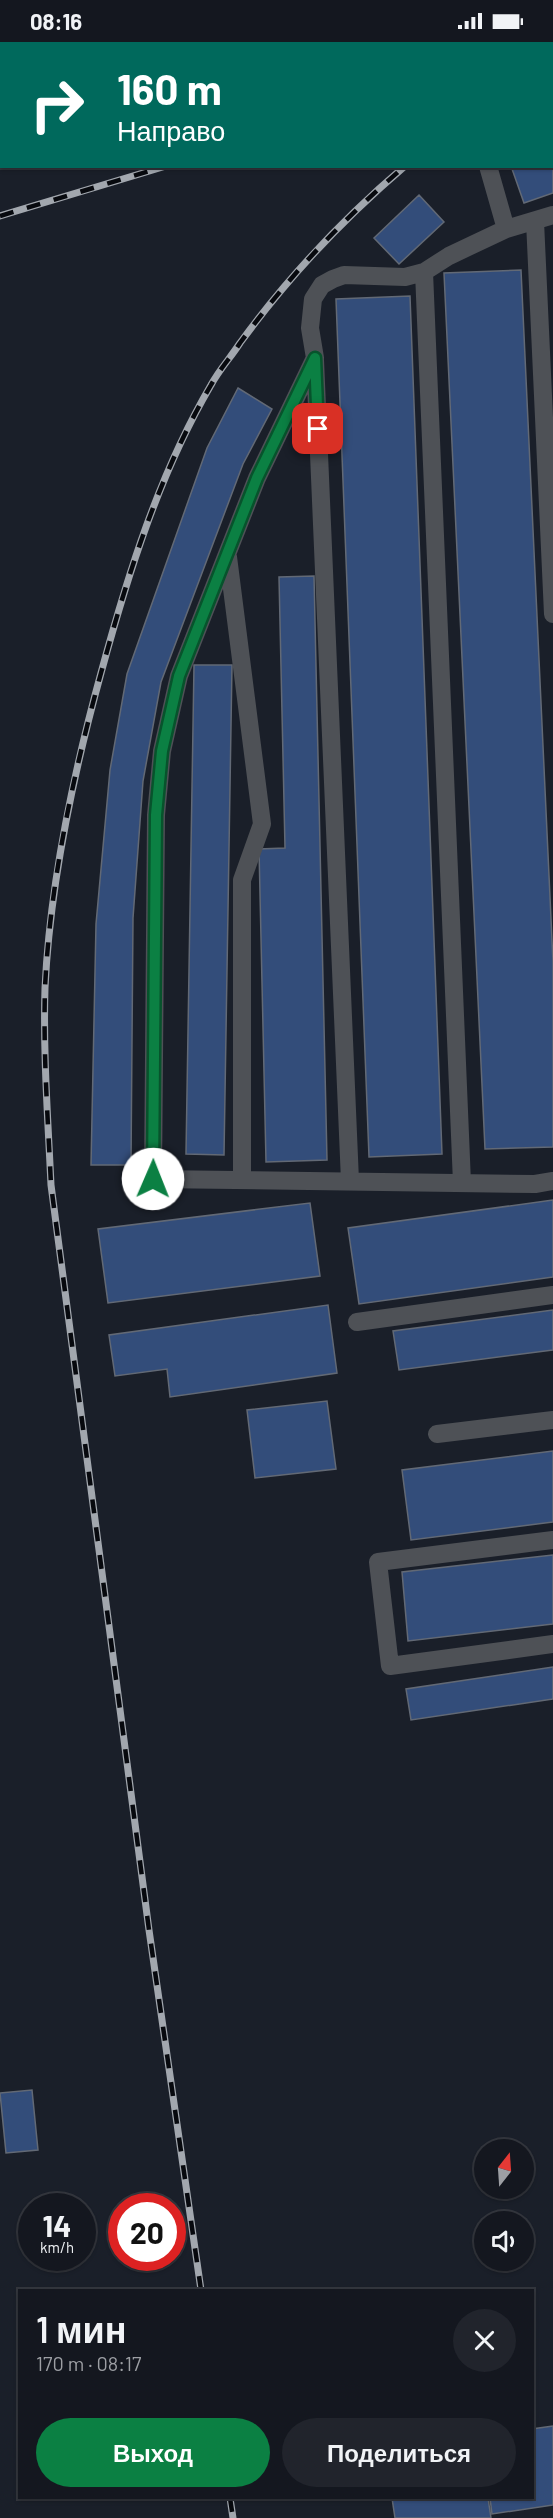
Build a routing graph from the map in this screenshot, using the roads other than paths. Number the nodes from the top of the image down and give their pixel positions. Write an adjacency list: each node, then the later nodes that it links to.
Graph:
1 (489, 168): 4 (lane)
2 (553, 215): 3 (lane)
3 (535, 221): 4 (lane); 8 (lane)
4 (506, 229): 5 (lane)
5 (424, 272): 6 (lane); 12 (lane)
6 (315, 358): 7 (lane); 10 (lane)
7 (227, 556): 9 (lane); 9 (lane)
8 (553, 614)
9 (242, 1180): 10 (lane)
10 (350, 1181): 12 (lane)
11 (553, 1181): 12 (lane)
12 (462, 1183)
13 (553, 1295): 14 (lane)
14 (357, 1322)
15 (553, 1420): 16 (lane)
16 (437, 1434)
17 (553, 1540): 18 (lane)
18 (553, 1644)

